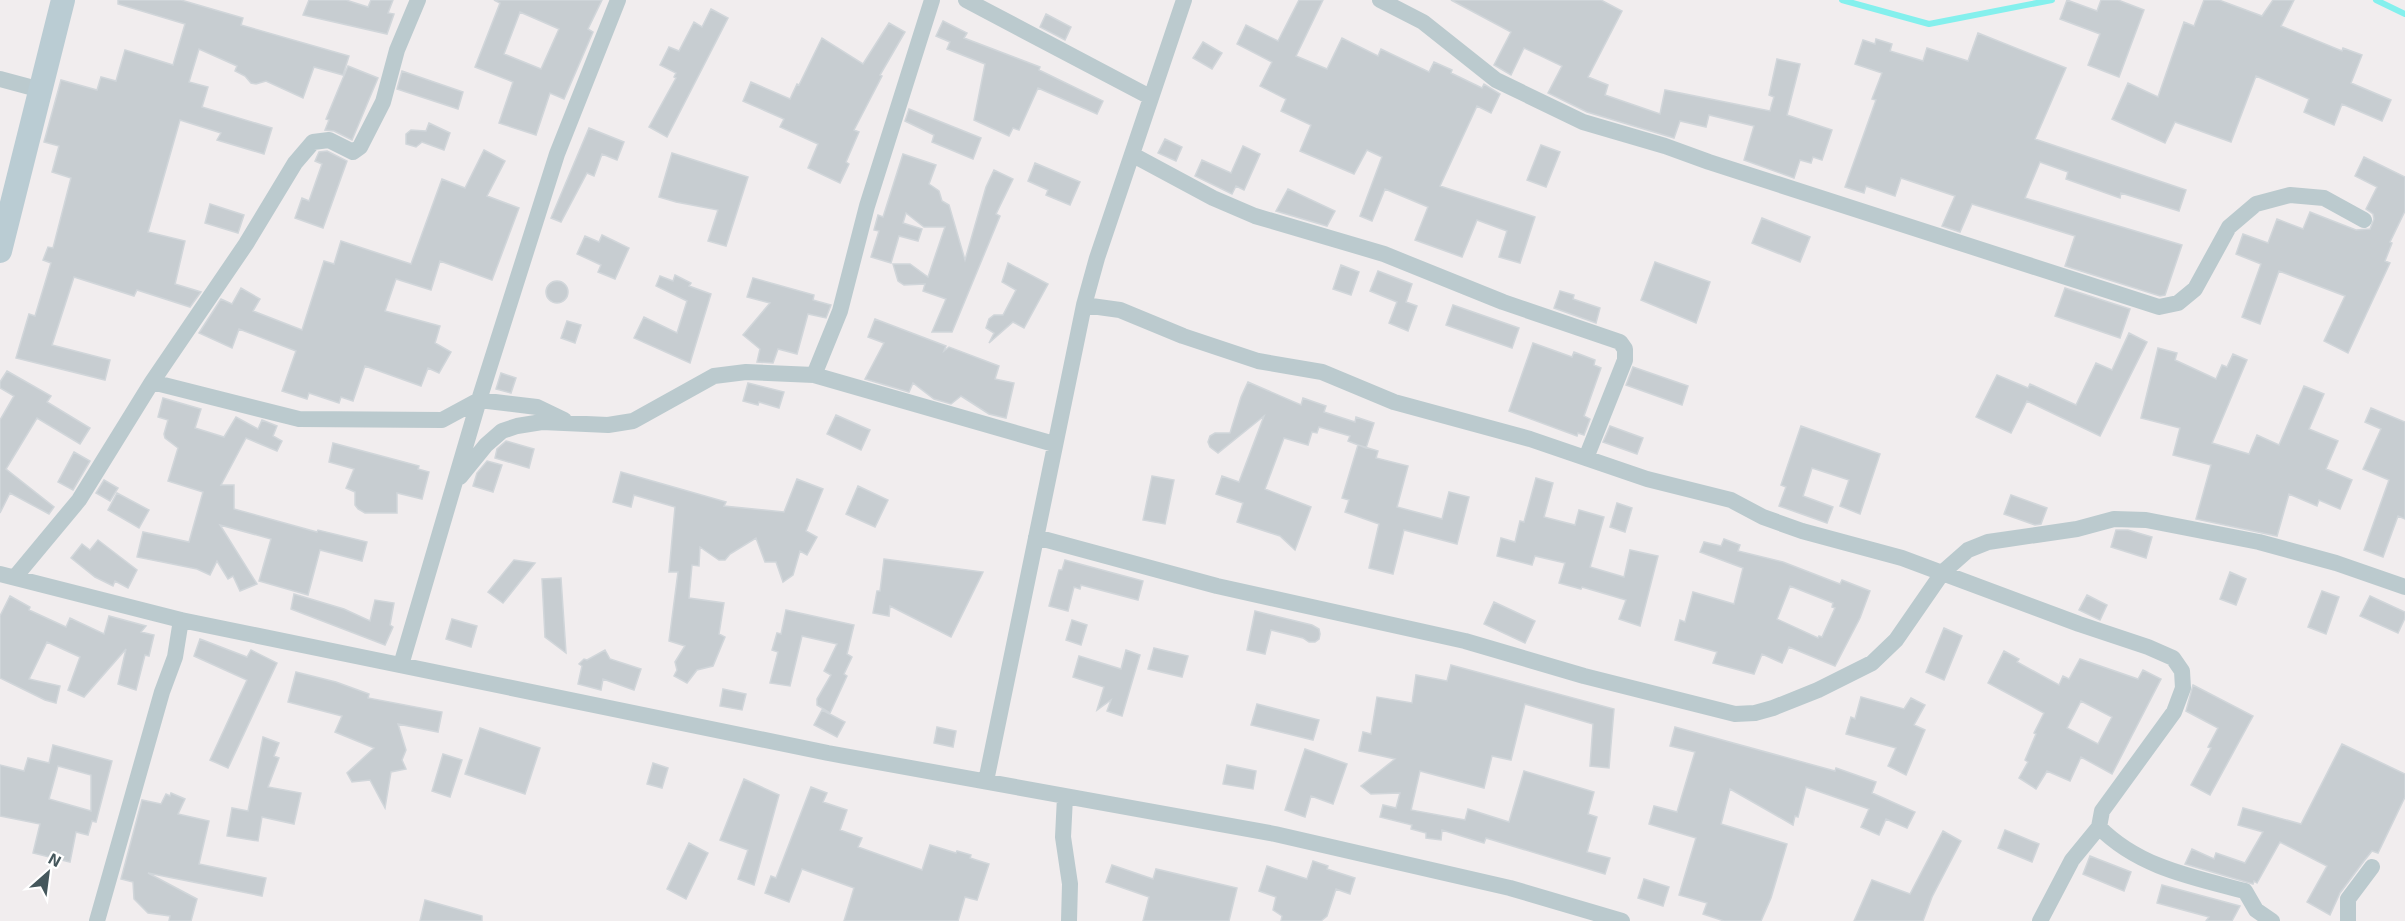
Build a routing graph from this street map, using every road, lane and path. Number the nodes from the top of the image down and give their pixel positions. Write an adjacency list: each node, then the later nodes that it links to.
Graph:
1 (63, 0): 9 (main road)
2 (418, 0): 16 (street)
3 (618, 0): 17 (street)
4 (933, 0): 15 (street)
5 (966, 0): 10 (street)
6 (1184, 0): 10 (street)
7 (1380, 0): 12 (street)
8 (0, 79): 9 (street)
9 (41, 90): 13 (main road)
10 (1150, 97): 11 (street)
11 (1133, 155): 14 (street); 20 (street)
12 (2364, 220)
13 (0, 251)
14 (1084, 305): 19 (street); 20 (street)
15 (814, 375): 18 (street); 19 (street)
16 (152, 382): 17 (street); 24 (street)
17 (479, 400): 18 (street); 21 (street)
18 (568, 422): 21 (street)
19 (1054, 444): 22 (street)
20 (1586, 458): 23 (street)
21 (456, 482): 27 (street)
22 (1036, 537): 23 (street); 28 (street)
23 (1943, 572): 25 (street); 30 (street)
24 (7, 576): 26 (street)
25 (2405, 587)
26 (181, 620): 27 (street); 32 (street)
27 (401, 665): 28 (street)
28 (986, 782): 29 (street)
29 (1065, 797): 33 (street); 34 (street)
30 (2099, 827): 35 (street); 36 (street)
31 (2372, 867): 37 (street)
32 (97, 921)
33 (1069, 921)
34 (1622, 921)
35 (2040, 921)
36 (2272, 921)
37 (2348, 921)

